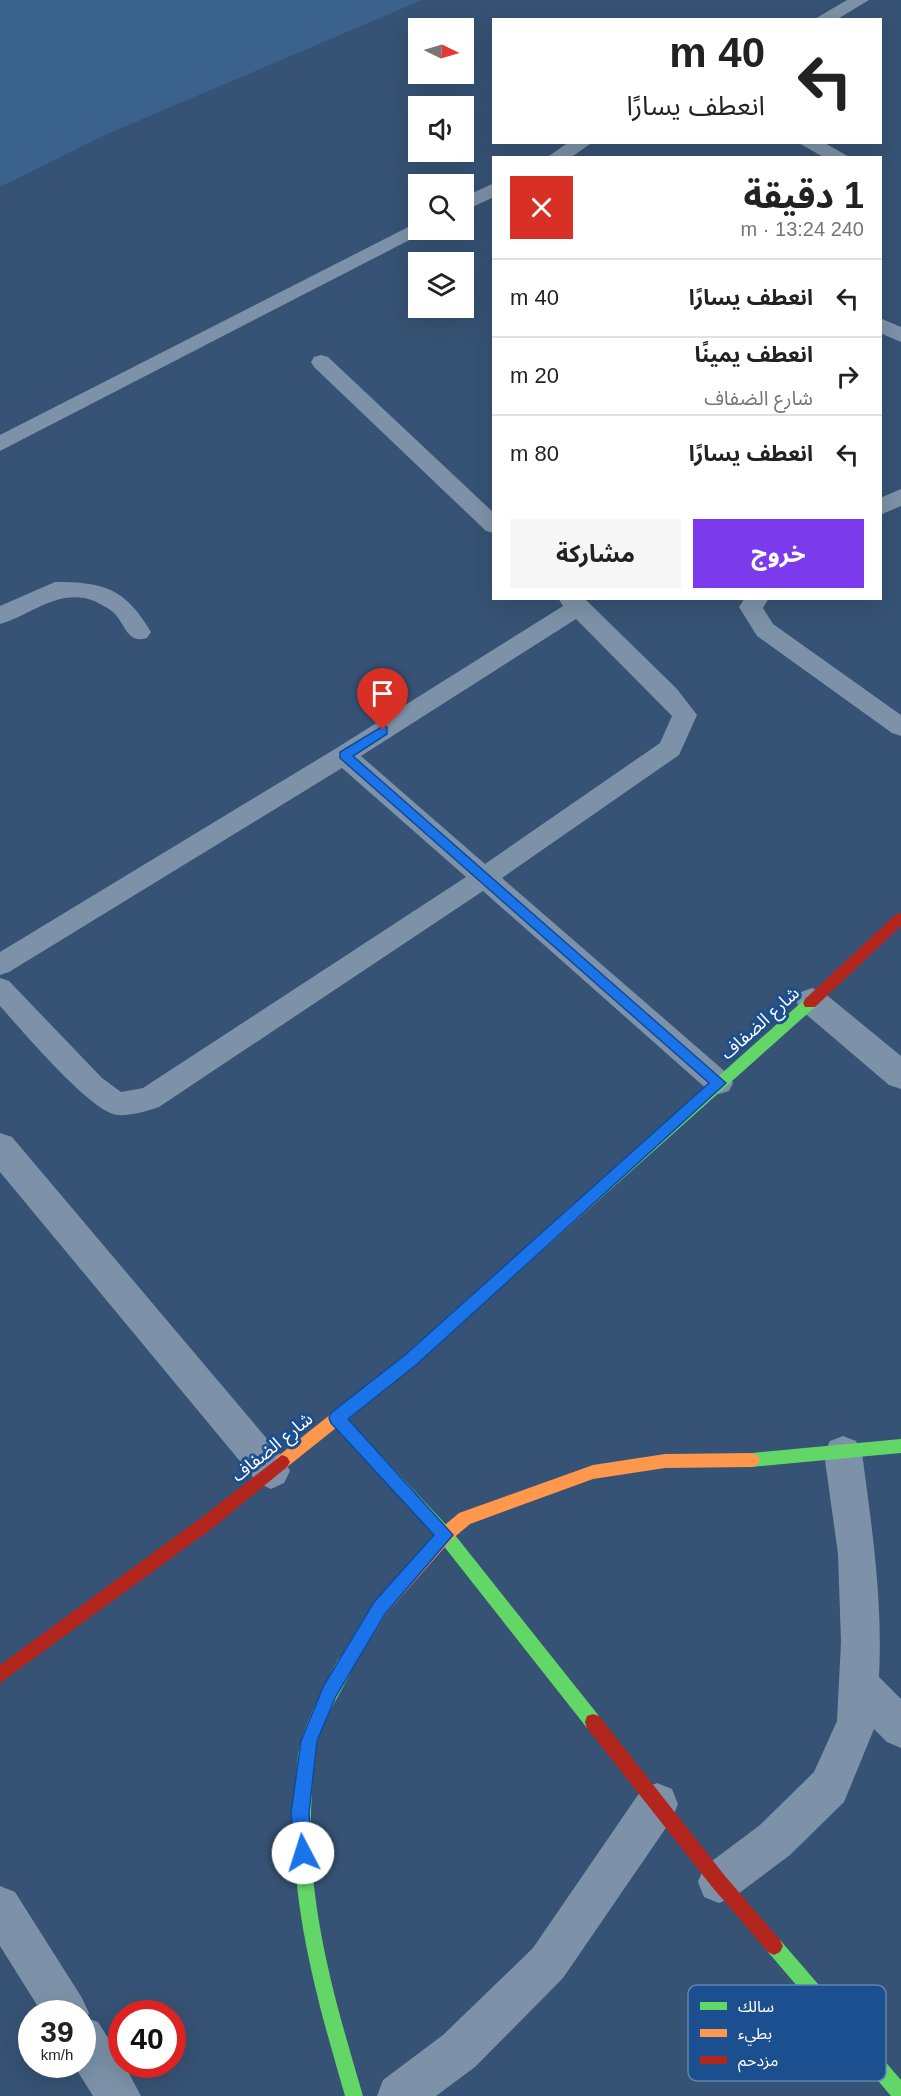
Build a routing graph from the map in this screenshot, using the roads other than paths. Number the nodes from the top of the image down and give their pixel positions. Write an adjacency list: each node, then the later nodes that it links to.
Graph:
1 (860, 0): 2 (lane)
2 (826, 18)
3 (580, 144): 5 (lane)
4 (810, 144): 6 (lane)
5 (559, 156)
6 (838, 156)
7 (492, 190): 8 (lane)
8 (474, 200)
9 (408, 233): 13 (lane)
10 (882, 325): 11 (lane)
11 (901, 336)
12 (321, 362): 16 (lane)
13 (0, 444)
14 (901, 496): 15 (lane)
15 (882, 507)
16 (492, 524)
17 (756, 600): 21 (lane)
18 (573, 603): 22 (lane); 23 (lane)
19 (0, 616): 20 (lane)
20 (139, 632)
21 (901, 727)
22 (344, 755): 23 (lane); 25 (lane)
23 (485, 877): 26 (lane); 29 (lane)
24 (901, 918): 27 (street, شارع الضفاف)
25 (0, 965)
26 (0, 989)
27 (812, 1001): 28 (street); 29 (street, شارع الضفاف)
28 (901, 1076)
29 (719, 1083): 31 (street, شارع الضفاف)
30 (0, 1147): 34 (street)
31 (337, 1418): 34 (street, شارع الضفاف); 35 (street)
32 (901, 1446): 33 (street)
33 (843, 1453): 35 (street); 37 (street)
34 (271, 1471): 36 (street, شارع الضفاف)
35 (445, 1535): 39 (street); 46 (street)
36 (0, 1675)
37 (859, 1685): 38 (street); 40 (street)
38 (901, 1728)
39 (657, 1803): 40 (street); 47 (street)
40 (719, 1882): 42 (street)
41 (0, 1907): 43 (street)
42 (812, 1985)
43 (59, 2000)
44 (96, 2060): 45 (street)
45 (119, 2096)
46 (354, 2096)
47 (399, 2096)

